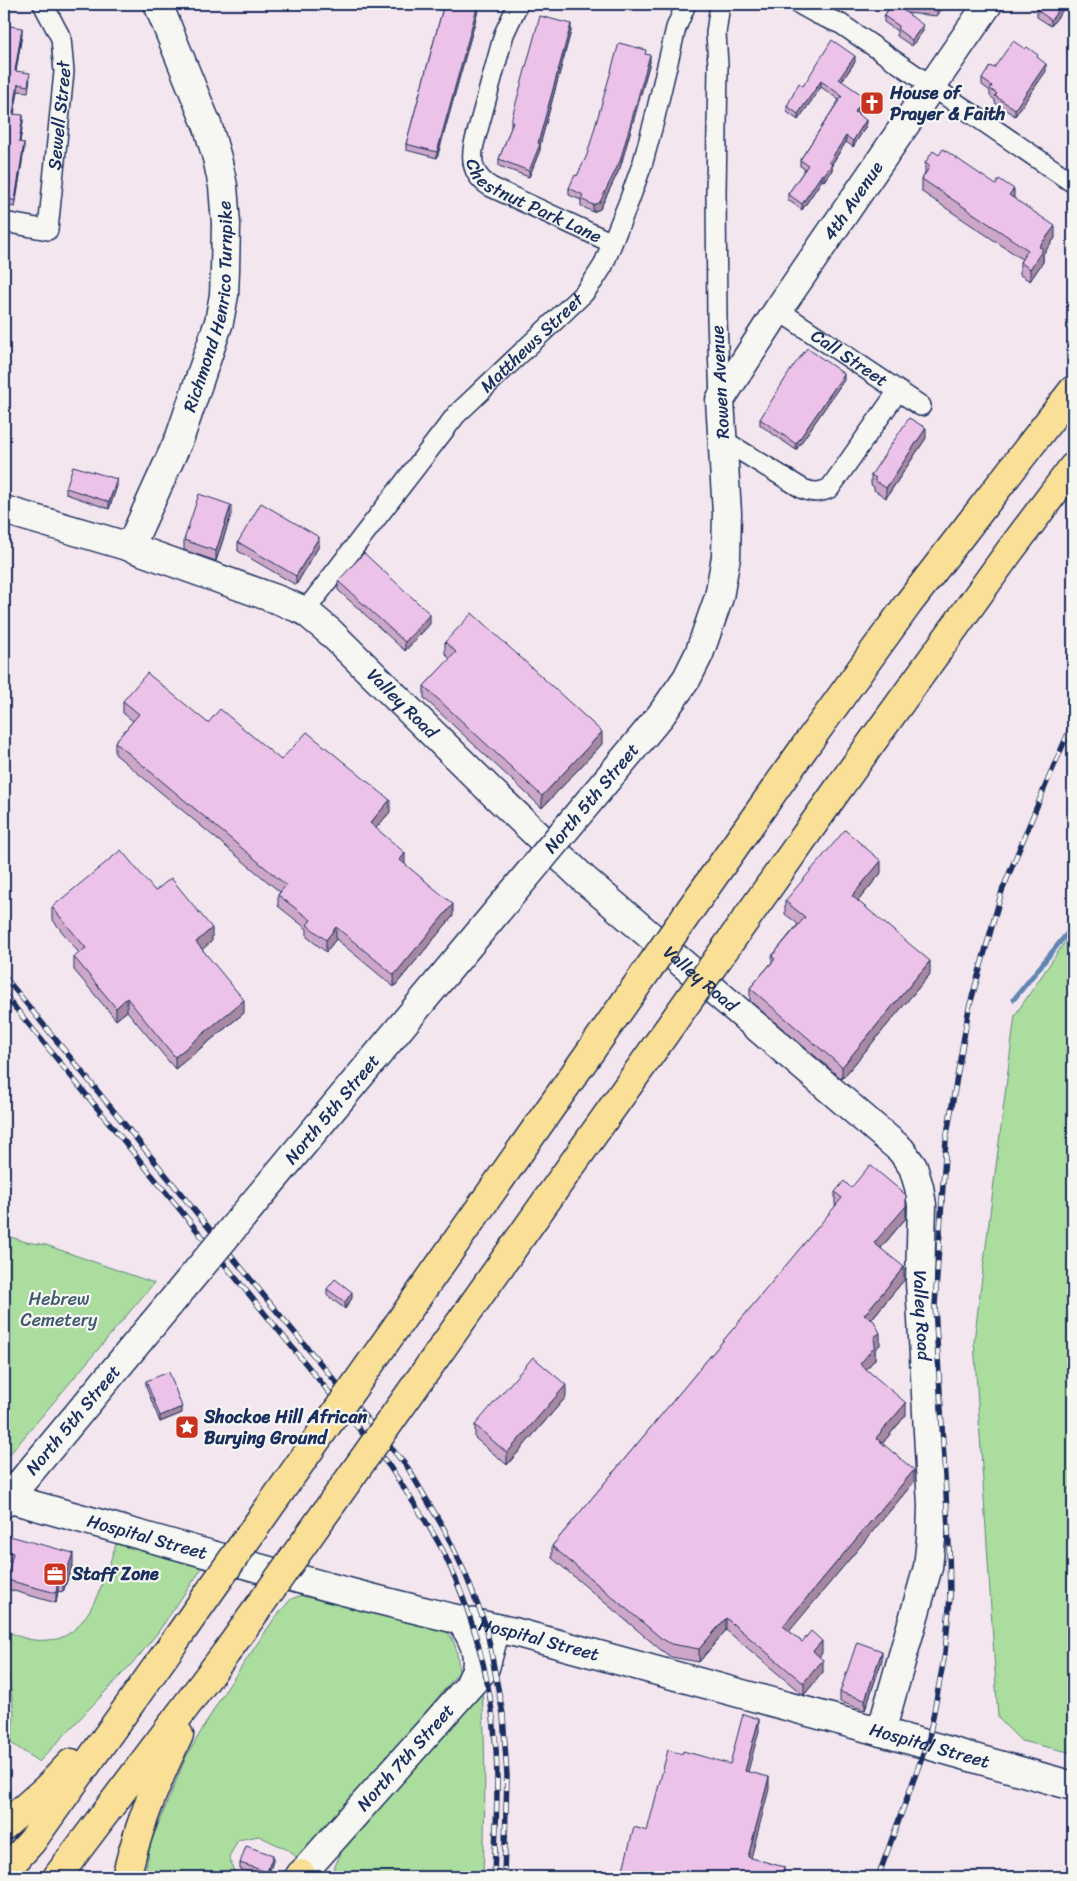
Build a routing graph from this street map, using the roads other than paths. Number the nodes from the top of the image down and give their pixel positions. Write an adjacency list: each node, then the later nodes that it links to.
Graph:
1 (44, 4): 16 (street, Sewell Street)
2 (158, 4): 26 (main road, Richmond Henrico Turnpike)
3 (518, 4): 17 (street, Chestnut Park Lane)
4 (675, 4): 12 (street, Matthews Street)
5 (686, 4): 12 (street, Matthews Street)
6 (708, 4): 13 (street, Rowen Avenue)
7 (720, 4): 13 (street, Rowen Avenue)
8 (799, 4): 11 (street)
9 (820, 4): 11 (street)
10 (988, 4): 14 (main road, 4th Avenue)
11 (838, 23): 14 (street)
12 (676, 28): 17 (street, Matthews Street)
13 (716, 33): 21 (street, Rowen Avenue)
14 (932, 86): 15 (street); 18 (main road, 4th Avenue)
15 (1073, 183)
16 (4, 222)
17 (612, 243): 27 (street, Matthews Street)
18 (778, 310): 20 (street, Call Street); 21 (main road, 4th Avenue)
19 (1073, 390): 33 (highway, bridge)
20 (898, 391): 22 (street, Call Street); 23 (street)
21 (720, 400): 23 (main road, Rowen Avenue)
22 (921, 406)
23 (723, 440): 28 (main road, Rowen Avenue)
24 (1073, 467): 32 (highway, bridge)
25 (4, 510): 26 (main road, Valley Road)
26 (130, 547): 27 (main road, Valley Road)
27 (305, 611): 35 (main road, Valley Road)
28 (661, 715): 29 (main road, North 5th Street, bridge)
29 (5, 1499): 30 (main road, Hospital Street)
30 (452, 1618): 31 (main road, Hospital Street); 34 (street)
31 (496, 1628): 34 (main road, North 7th Street); 35 (main road, Hospital Street)
32 (226, 1654): 40 (highway); 41 (highway)
33 (137, 1693): 37 (highway); 38 (highway)
34 (463, 1693): 39 (main road, North 7th Street)
35 (881, 1732): 36 (main road, Hospital Street)
36 (1073, 1786)
37 (4, 1826)
38 (4, 1872)
39 (300, 1876)
40 (57, 1877)
41 (126, 1877)

